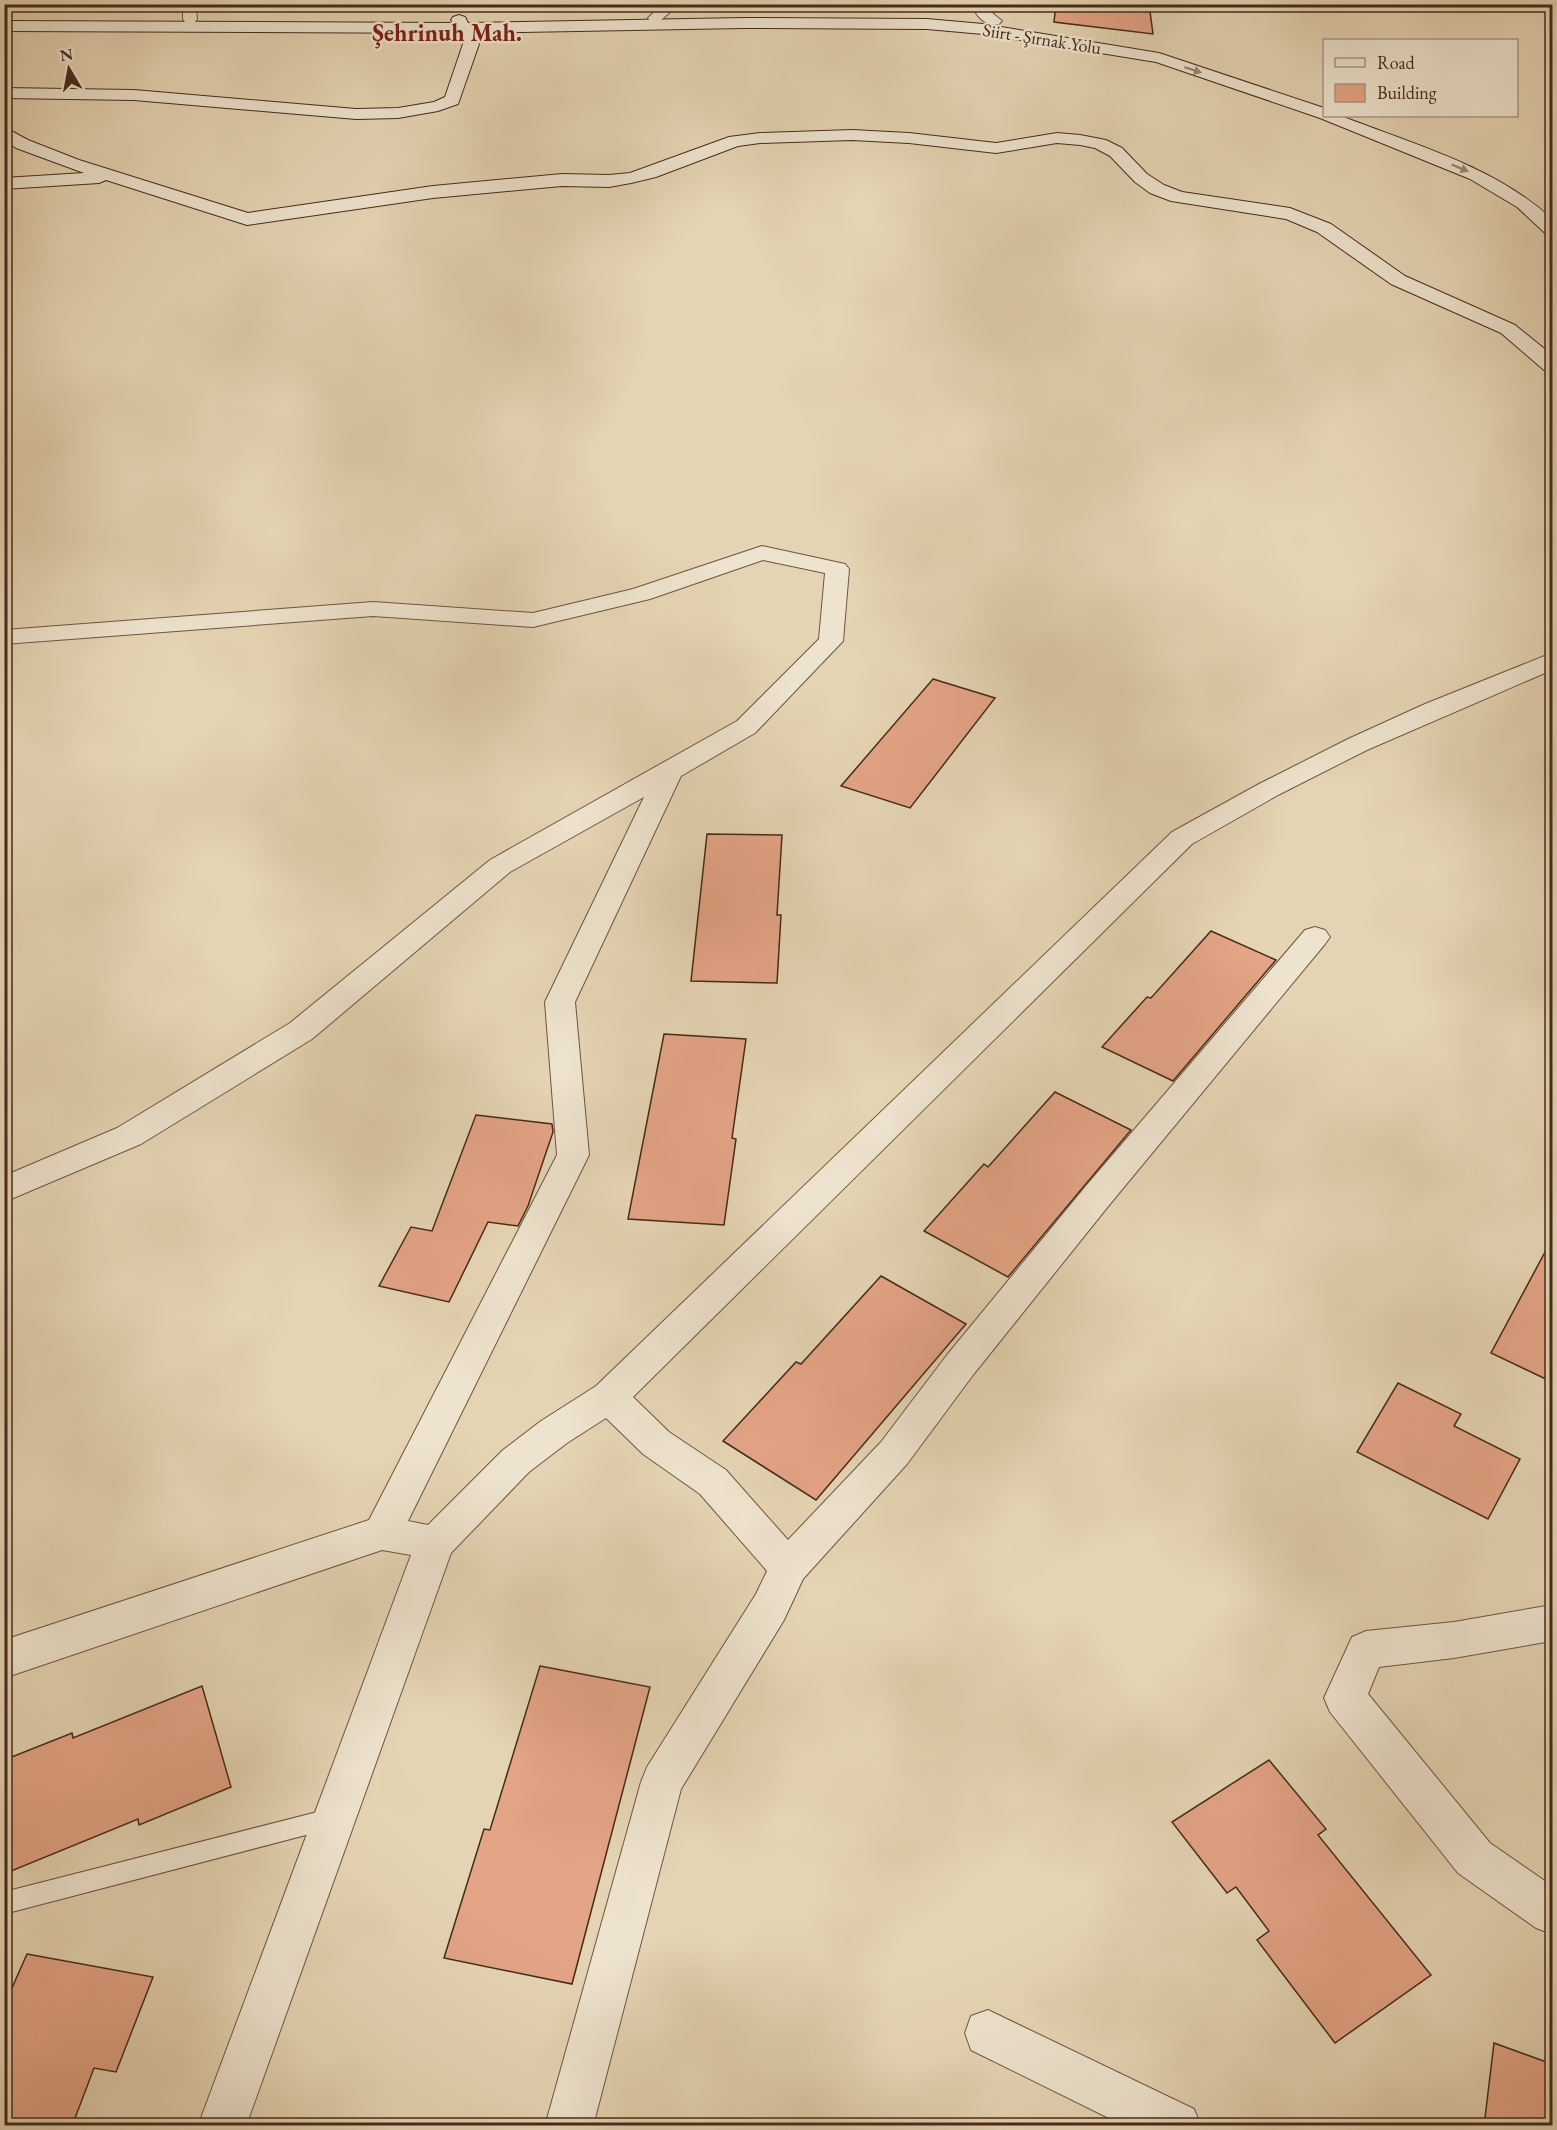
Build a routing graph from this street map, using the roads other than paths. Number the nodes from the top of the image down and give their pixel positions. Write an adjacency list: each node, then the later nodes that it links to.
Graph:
1 (672, 4): 4 (street)
2 (990, 4): 5 (street)
3 (191, 12): 6 (street, Siirt - Şırnak Yolu); 8 (street, Siirt - Şırnak Yolu)
4 (655, 18): 5 (street, Siirt - Şırnak Yolu); 6 (street, Siirt - Şırnak Yolu)
5 (994, 21): 10 (street, Siirt - Şırnak Yolu)
6 (462, 24): 8 (street, Siirt - Şırnak Yolu); 9 (street); 11 (street, Siirt - Şırnak Yolu, one-way to 11)
7 (4, 26): 8 (street)
8 (89, 26)
9 (4, 93)
10 (1323, 99)
11 (1323, 114)
12 (1331, 117): 18 (street, Siirt - Şırnak Yolu, one-way to 18)
13 (1368, 117): 15 (street)
14 (4, 132): 16 (street)
15 (1508, 172)
16 (114, 177): 17 (street); 19 (street)
17 (4, 184)
18 (1552, 229)
19 (1552, 365)
20 (4, 637): 22 (street)
21 (1552, 661): 25 (street)
22 (670, 771): 24 (street); 26 (street)
23 (1315, 937): 28 (street)
24 (4, 1190)
25 (609, 1397): 27 (street); 28 (street)
26 (382, 1533): 27 (street); 30 (street)
27 (435, 1543): 31 (street)
28 (788, 1567): 36 (street)
29 (1552, 1623): 33 (street)
30 (4, 1659)
31 (334, 1818): 32 (lane); 35 (street)
32 (4, 1903)
33 (1552, 1912)
34 (988, 2033): 37 (street)
35 (222, 2126)
36 (569, 2126)
37 (1177, 2126)

